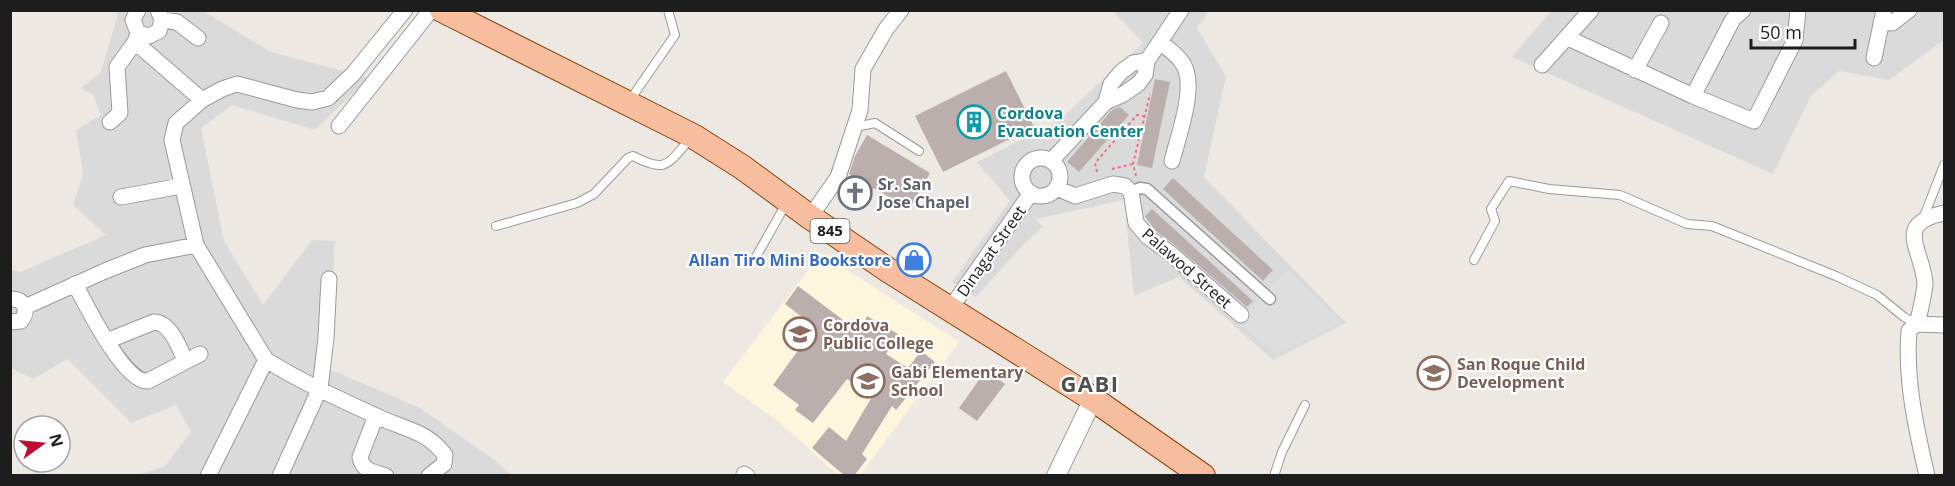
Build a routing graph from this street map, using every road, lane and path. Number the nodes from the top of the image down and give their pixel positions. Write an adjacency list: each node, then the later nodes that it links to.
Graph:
1 (138, 10): 14 (street)
2 (405, 10): 23 (street)
3 (668, 10): 24 (lane)
4 (901, 10): 28 (street)
5 (1591, 10): 16 (street)
6 (1743, 10): 22 (street)
7 (1798, 10): 22 (street)
8 (1909, 10): 12 (street)
9 (441, 11): 24 (main road, 845); 27 (street)
10 (1178, 12): 17 (street)
11 (160, 15): 14 (street); 15 (street)
12 (1882, 16): 18 (street)
13 (1661, 23): 20 (street)
14 (137, 38): 23 (street); 26 (street)
15 (198, 38)
16 (1568, 38): 19 (street); 20 (street)
17 (1160, 42): 31 (street); 32 (street)
18 (1874, 58)
19 (1542, 65)
20 (1635, 70): 22 (street)
21 (1151, 88): 25 (path)
22 (1693, 96)
23 (202, 100): 35 (street)
24 (627, 103): 29 (main road, 845)
25 (1144, 116): 34 (path); 37 (path)
26 (110, 122)
27 (339, 126)
28 (853, 128): 30 (lane); 42 (street)
29 (693, 136): 40 (main road, 845); 44 (lane)
30 (920, 151)
31 (1052, 160): 36 (street); 38 (street)
32 (1172, 161)
33 (1944, 165): 43 (lane)
34 (1097, 172)
35 (181, 186): 39 (street); 45 (street)
36 (1057, 188): 37 (street); 38 (street)
37 (1135, 190): 51 (street); 54 (street, Palawod Street)
38 (1031, 193): 53 (street, Dinagat Street)
39 (121, 197)
40 (787, 201): 42 (main road, 845); 46 (lane)
41 (1944, 213): 43 (street)
42 (810, 217): 53 (main road, 845)
43 (1922, 221): 56 (street)
44 (496, 226)
45 (196, 245): 49 (street); 60 (street)
46 (756, 257)
47 (1474, 260): 56 (lane)
48 (328, 279): 62 (street)
49 (75, 284): 52 (street); 58 (street)
50 (10, 299): 52 (street)
51 (1270, 299)
52 (26, 307): 55 (street)
53 (950, 309): 63 (main road, 845)
54 (1241, 315)
55 (10, 322)
56 (1916, 324): 57 (street); 73 (street)
57 (1944, 325)
58 (107, 341): 61 (street); 61 (street)
59 (200, 354): 61 (street)
60 (266, 360): 62 (street); 66 (street)
61 (185, 361)
62 (320, 388): 65 (street); 67 (street)
63 (1093, 399): 70 (street); 71 (main road, 845)
64 (1305, 405): 72 (lane)
65 (376, 416): 68 (street); 69 (street)
66 (208, 476)
67 (280, 476)
68 (386, 476)
69 (429, 476)
70 (1056, 476)
71 (1203, 476)
72 (1274, 476)
73 (1927, 476)

